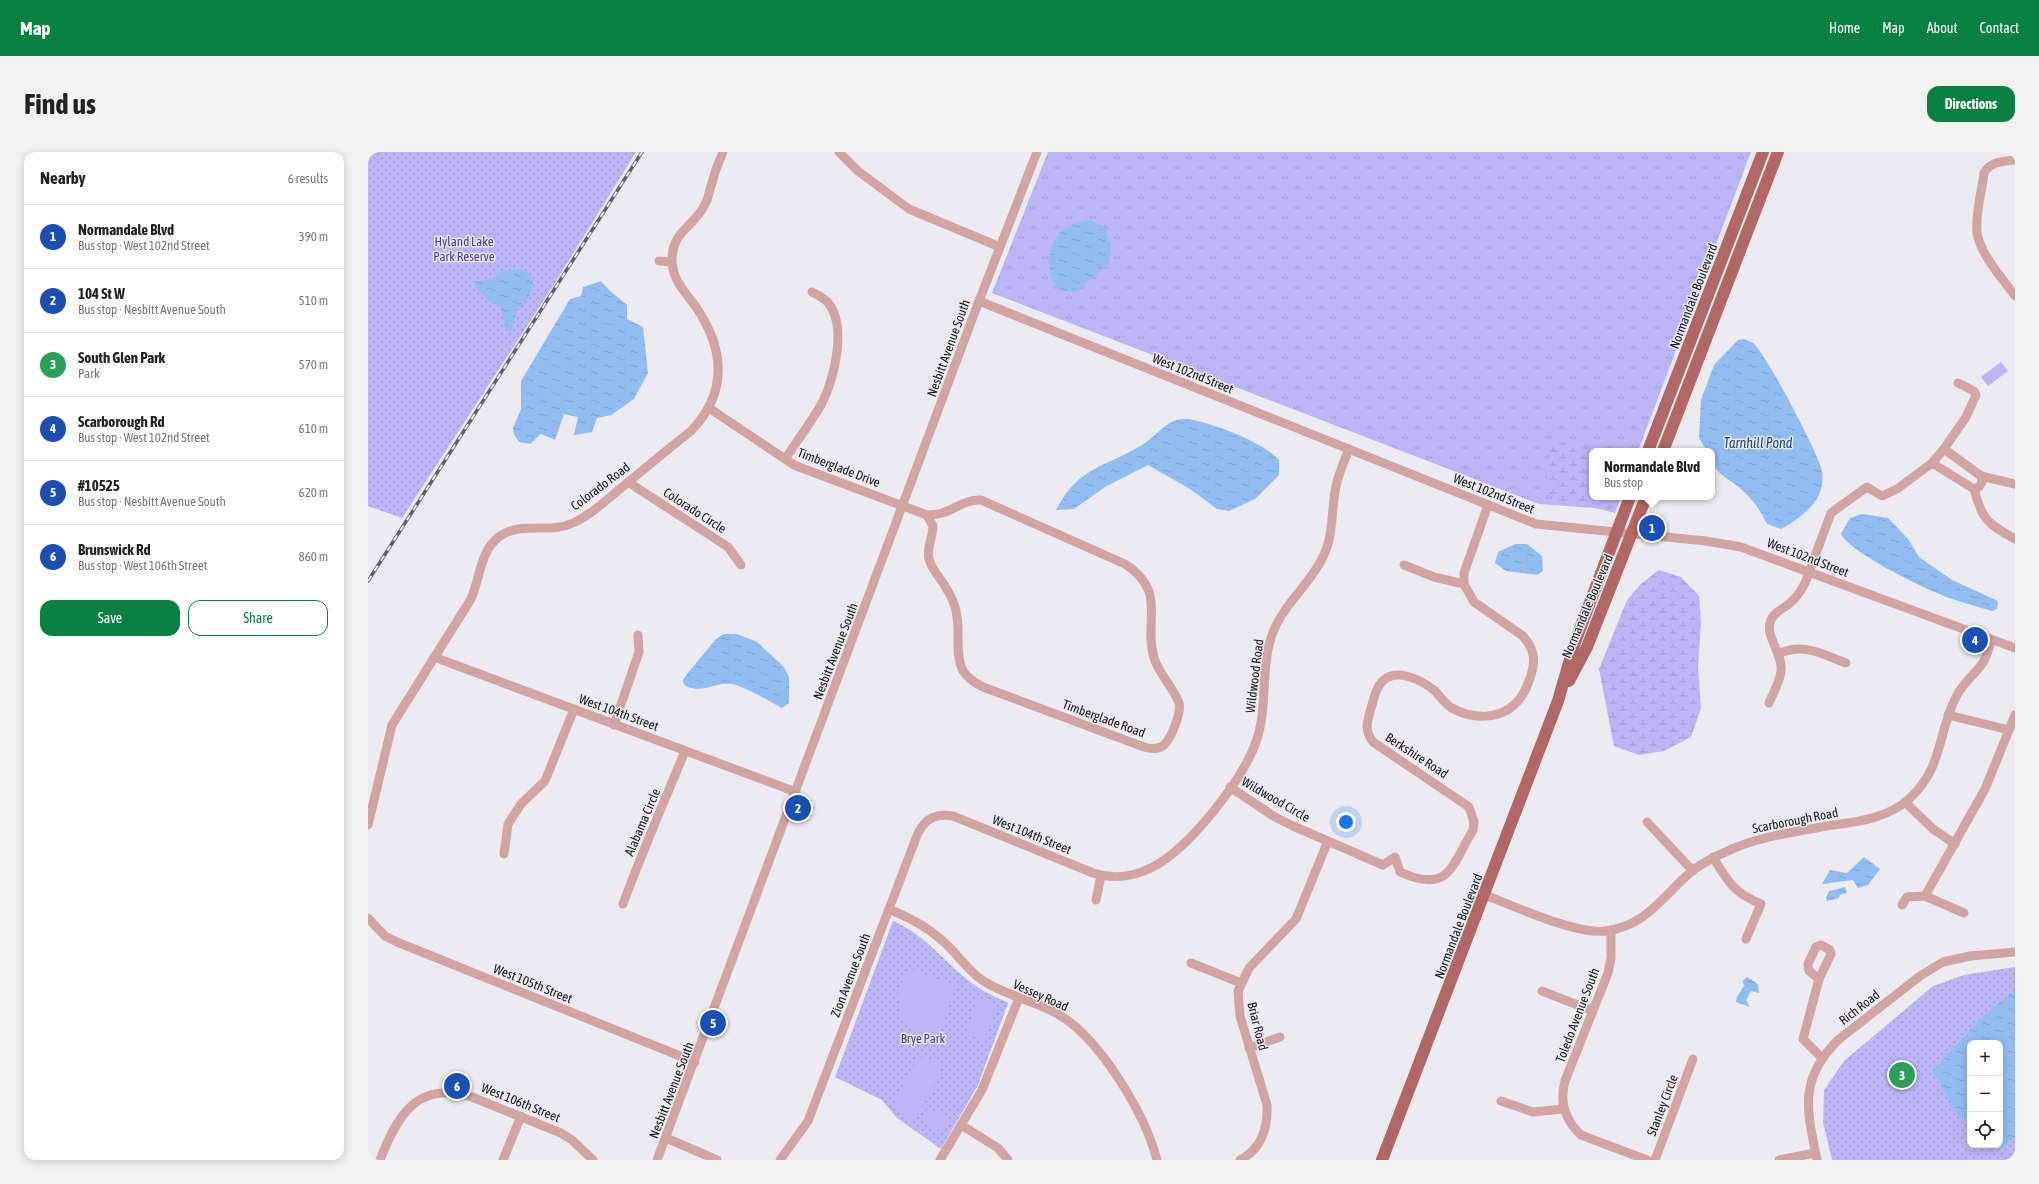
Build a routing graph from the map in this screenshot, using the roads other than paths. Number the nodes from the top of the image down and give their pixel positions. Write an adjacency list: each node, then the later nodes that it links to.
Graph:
1 (723, 152): 9 (street)
2 (838, 152): 7 (street)
3 (1037, 152): 7 (street, Nesbitt Avenue South)
4 (1764, 152): 16 (main road, Normandale Boulevard)
5 (1778, 152): 17 (main road)
6 (2015, 160): 10 (street)
7 (1000, 248): 13 (street, Nesbitt Avenue South)
8 (659, 261): 9 (street)
9 (672, 262): 15 (street, Colorado Road)
10 (2011, 285): 12 (street)
11 (812, 292): 20 (street)
12 (2015, 296)
13 (979, 301): 18 (street, West 102nd Street); 29 (street, Nesbitt Avenue South)
14 (1958, 383): 19 (street)
15 (709, 408): 20 (street, Timberglade Drive); 23 (street, Colorado Road)
16 (1649, 448)
17 (1664, 448)
18 (1349, 449): 28 (street, West 102nd Street); 54 (street, Wildwood Road)
19 (1944, 449): 21 (street); 22 (street)
20 (785, 459): 29 (street, Timberglade Drive)
21 (1932, 463): 25 (street); 38 (street)
22 (1981, 476): 24 (street); 25 (street)
23 (628, 482): 34 (street, Colorado Road); 37 (street, Colorado Circle)
24 (2015, 484)
25 (1974, 489): 35 (street)
26 (1629, 500): 32 (main road, Normandale Boulevard)
27 (1645, 500): 33 (main road, Normandale Boulevard)
28 (1488, 504): 32 (street, West 102nd Street); 39 (street)
29 (907, 506): 30 (street, Timberglade Road); 55 (street, Nesbitt Avenue South)
30 (927, 515): 30 (street, Timberglade Road)
31 (497, 526): 34 (street)
32 (1617, 531): 33 (street, West 102nd Street); 46 (main road, Normandale Boulevard)
33 (1632, 533): 38 (street, West 102nd Street); 46 (main road, Normandale Boulevard)
34 (503, 535): 44 (street, Colorado Road)
35 (2015, 539)
36 (1404, 564): 39 (street)
37 (741, 565)
38 (1809, 572): 41 (street, West 102nd Street); 43 (street)
39 (1464, 584): 64 (street, Berkshire Road)
40 (638, 635): 51 (street)
41 (1992, 640): 42 (street, West 102nd Street); 49 (street, Scarborough Road)
42 (2015, 648)
43 (1778, 654): 45 (street); 47 (street)
44 (434, 657): 48 (street, West 104th Street); 60 (street, Colorado Road)
45 (1846, 663)
46 (1558, 701): 68 (main road, Normandale Boulevard)
47 (1769, 703)
48 (574, 709): 51 (street, West 104th Street); 63 (street)
49 (1948, 715): 52 (street); 56 (street, Scarborough Road)
50 (2015, 715): 52 (street)
51 (614, 725): 53 (street, West 104th Street)
52 (2009, 730): 62 (street)
53 (685, 751): 55 (street, West 104th Street); 71 (street, Alabama Circle)
54 (1230, 787): 58 (street, Wildwood Road); 61 (street, Wildwood Circle)
55 (796, 792): 89 (street, Nesbitt Avenue South)
56 (1905, 802): 62 (street); 65 (street, Scarborough Road)
57 (953, 816): 67 (street, West 104th Street); 73 (street, Zion Avenue South)
58 (1210, 816): 67 (street, West 104th Street)
59 (1647, 822): 66 (street)
60 (368, 825)
61 (1328, 841): 64 (street, Wildwood Circle); 81 (street, Briar Road)
62 (1954, 844): 69 (street)
63 (504, 854)
64 (1395, 857)
65 (1713, 857): 66 (street, Scarborough Road); 77 (street)
66 (1693, 871): 76 (street, Scarborough Road)
67 (1101, 876): 70 (street)
68 (1485, 894): 76 (street, Scarborough Road); 106 (main road, Normandale Boulevard)
69 (1925, 896): 72 (street); 74 (street)
70 (1096, 900)
71 (623, 904)
72 (1902, 905)
73 (889, 909): 83 (street, Vessey Road); 101 (street, Zion Avenue South)
74 (1964, 912)
75 (368, 918): 89 (street, West 105th Street)
76 (1611, 930): 84 (street, Toledo Avenue South)
77 (1746, 939)
78 (2015, 952): 87 (street, Rich Road)
79 (1191, 963): 81 (street)
80 (1819, 979): 87 (street)
81 (1241, 983): 86 (street, Briar Road)
82 (1542, 991): 84 (street)
83 (1019, 998): 93 (street); 104 (street, Vessey Road)
84 (1593, 1011): 91 (street, Toledo Avenue South)
85 (1280, 1038): 86 (street)
86 (1249, 1048): 105 (street, Briar Road)
87 (1822, 1058): 95 (street, Rich Road)
88 (1694, 1059): 108 (street, Stanley Circle)
89 (695, 1062): 94 (street, Nesbitt Avenue South)
90 (1501, 1101): 91 (street)
91 (1563, 1108): 107 (street)
92 (521, 1116): 96 (street, West 106th Street); 97 (street); 98 (street, West 106th Street)
93 (961, 1125): 102 (street); 103 (street)
94 (666, 1138): 99 (street, Nesbitt Avenue South); 100 (street)
95 (1816, 1156): 109 (street)
96 (380, 1160)
97 (503, 1160)
98 (593, 1160)
99 (658, 1160)
100 (717, 1160)
101 (780, 1160)
102 (940, 1160)
103 (1008, 1160)
104 (1158, 1160)
105 (1240, 1160)
106 (1382, 1160)
107 (1647, 1160)
108 (1655, 1160)
109 (1779, 1160)

